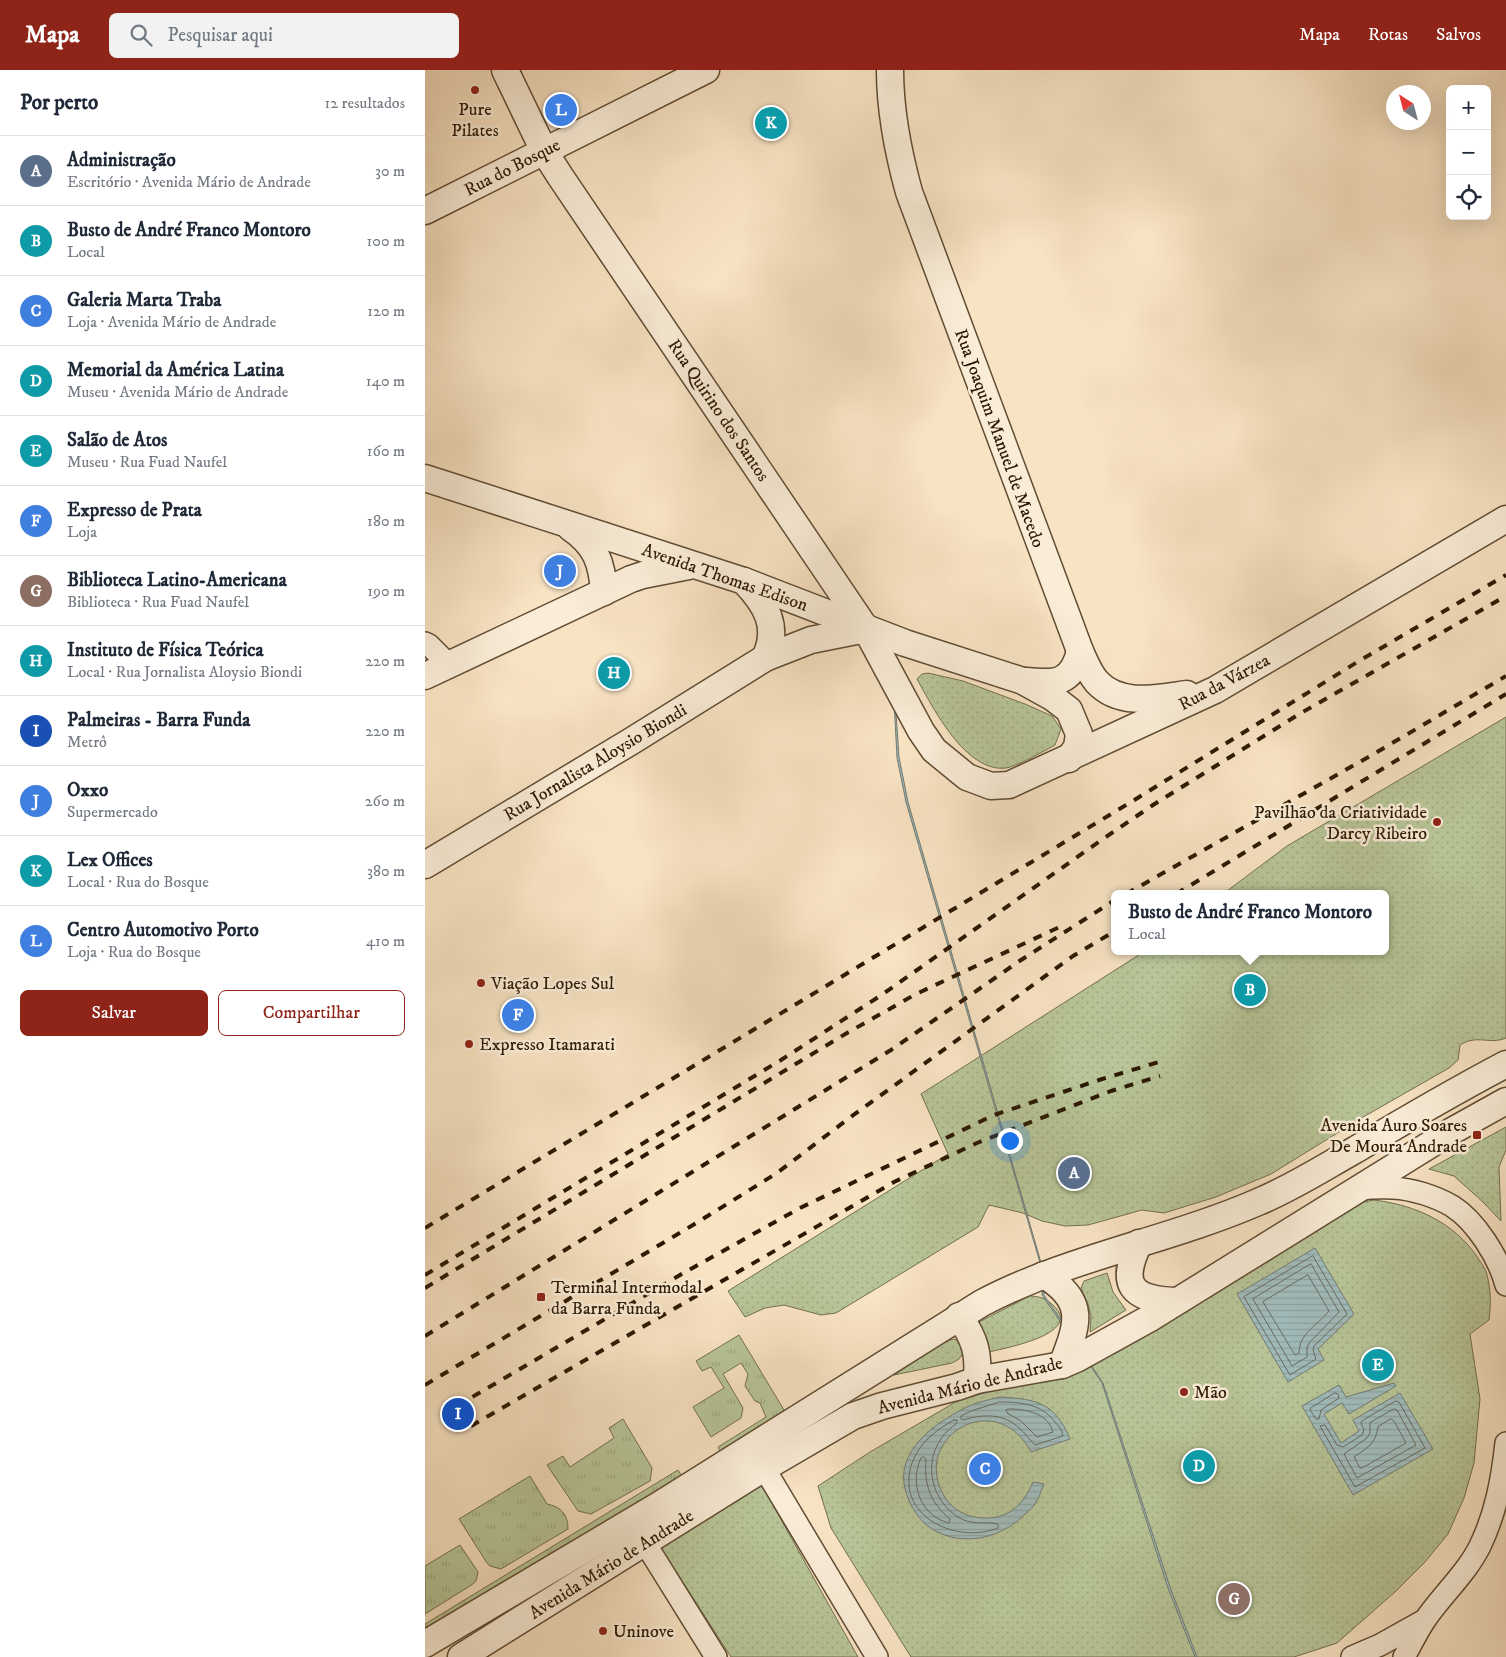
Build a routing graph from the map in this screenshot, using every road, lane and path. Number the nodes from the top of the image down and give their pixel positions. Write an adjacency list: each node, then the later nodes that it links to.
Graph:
1 (505, 70): 4 (street, Rua Quirino dos Santos)
2 (706, 70): 4 (street, Rua do Bosque)
3 (890, 70): 14 (street, Rua Joaquim Manuel de Macedo)
4 (544, 151): 5 (street, Rua do Bosque); 12 (street, Rua Quirino dos Santos)
5 (425, 211)
6 (425, 478): 8 (street, Avenida Thomas Edison)
7 (1506, 519): 19 (street, Rua da Várzea)
8 (564, 523): 9 (street, Avenida Thomas Edison); 11 (street)
9 (693, 565): 10 (street, Avenida Thomas Edison); 11 (street)
10 (744, 581): 12 (street, Avenida Thomas Edison); 15 (street)
11 (604, 592): 16 (street)
12 (866, 629): 15 (street, Rua Jornalista Aloysio Biondi); 18 (street, Avenida Thomas Edison); 20 (street, Rua Quirino dos Santos)
13 (425, 643): 16 (street)
14 (1080, 651): 18 (street, Avenida Thomas Edison); 19 (street, Rua Joaquim Manuel de Macedo)
15 (765, 658): 22 (street, Rua Jornalista Aloysio Biondi)
16 (449, 665): 17 (street)
17 (425, 676)
18 (1023, 681): 21 (street, Avenida Thomas Edison)
19 (1215, 690): 21 (street, Rua da Várzea)
20 (934, 750): 21 (street, Rua da Várzea)
21 (1069, 759)
22 (425, 865)
23 (1506, 1064): 26 (street)
24 (1506, 1101): 25 (street, Avenida Mário de Andrade)
25 (1358, 1189): 28 (street); 29 (street, Avenida Mário de Andrade)
26 (1139, 1243): 27 (street, Avenida Mário de Andrade); 29 (street)
27 (1044, 1275): 30 (street, Avenida Mário de Andrade); 31 (street)
28 (1506, 1285)
29 (1175, 1301): 31 (street, Avenida Mário de Andrade)
30 (959, 1316): 32 (street); 37 (street, Avenida Mário de Andrade)
31 (1062, 1365): 32 (street, Avenida Mário de Andrade)
32 (977, 1380): 34 (street, Avenida Mário de Andrade)
33 (1506, 1443): 36 (street)
34 (764, 1468): 35 (street, Avenida Mário de Andrade); 40 (street)
35 (645, 1543): 38 (street, Avenida Mário de Andrade); 39 (street)
36 (1425, 1619): 41 (street); 42 (street)
37 (425, 1644)
38 (461, 1657)
39 (716, 1657)
40 (877, 1657)
41 (1352, 1657)
42 (1405, 1657)

